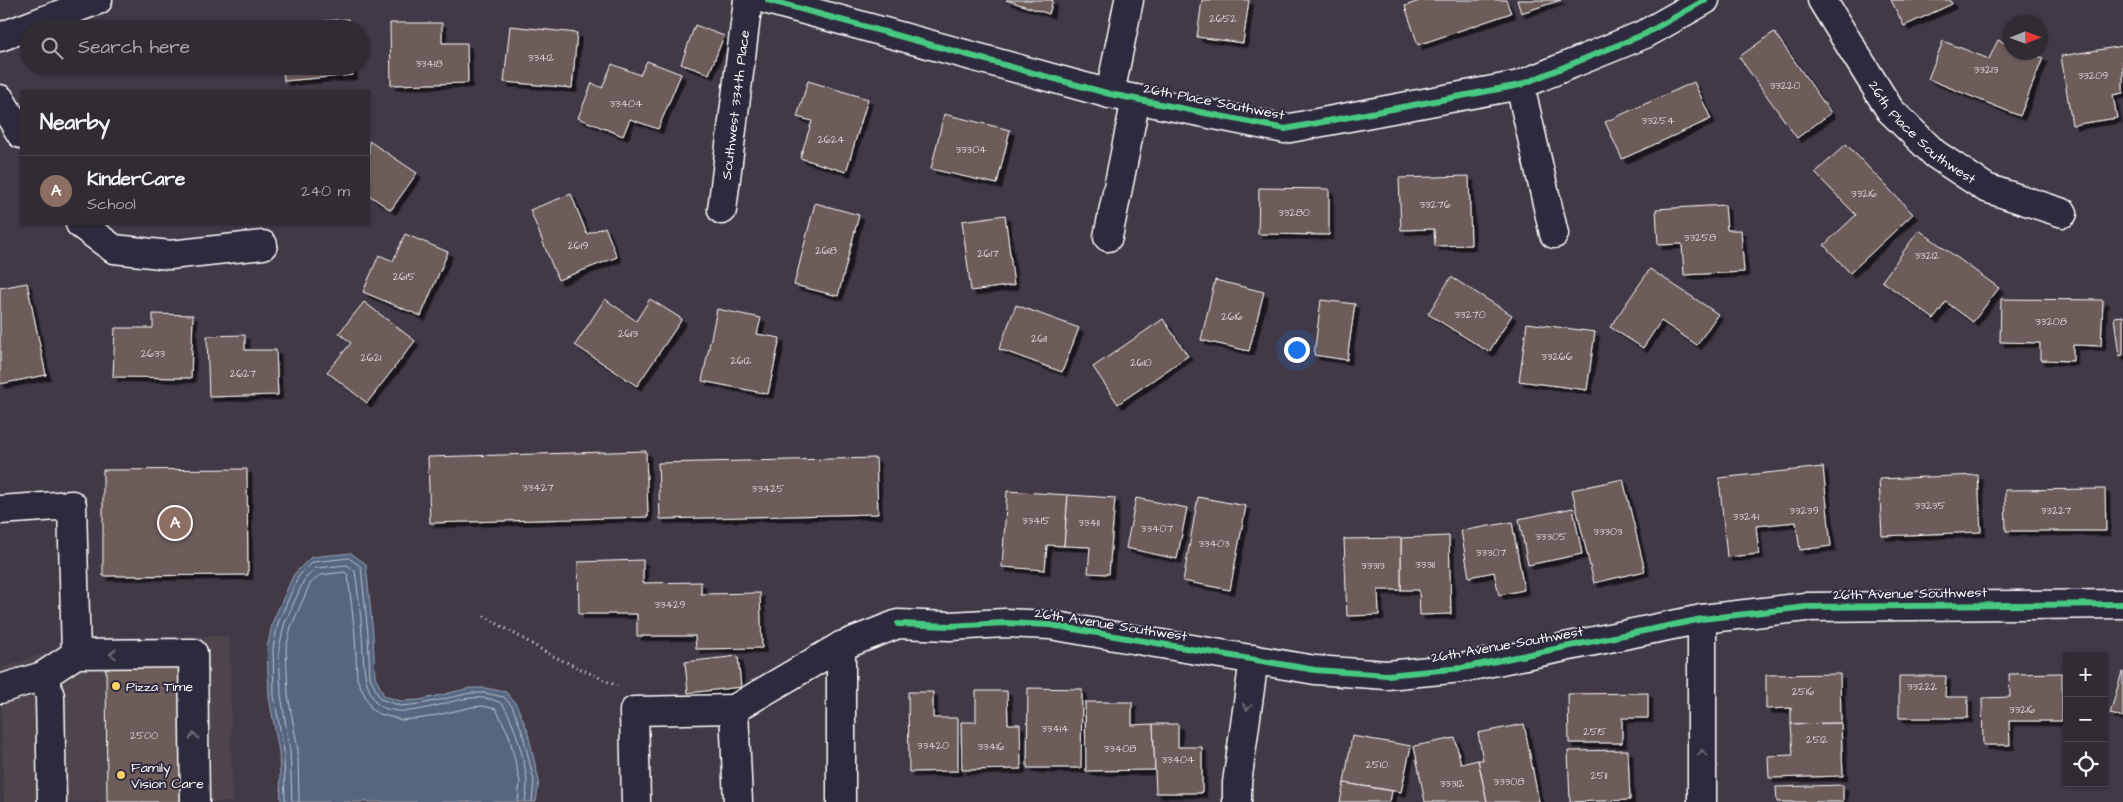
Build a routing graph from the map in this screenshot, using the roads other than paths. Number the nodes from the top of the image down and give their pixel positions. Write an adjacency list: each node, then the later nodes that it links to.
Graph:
1 (98, 0): 7 (street)
2 (748, 0): 15 (street, Southwest 334th Place)
3 (768, 0): 11 (street, 26th Place Southwest)
4 (1129, 0): 11 (street)
5 (1705, 0): 10 (street, 26th Place Southwest)
6 (1822, 0): 16 (street, 26th Place Southwest)
7 (45, 20)
8 (20, 29): 9 (street)
9 (0, 37)
10 (1520, 85): 13 (street, 26th Place Southwest); 18 (street)
11 (1110, 94): 13 (street, 26th Place Southwest)
12 (0, 99): 14 (street)
13 (1136, 99): 19 (street)
14 (20, 132)
15 (722, 210)
16 (2063, 213)
17 (81, 225): 20 (street)
18 (1554, 234)
19 (1108, 237)
20 (263, 245)
21 (0, 510): 25 (street)
22 (2123, 604): 23 (street, 26th Avenue Southwest)
23 (1702, 619): 26 (street, 26th Avenue Southwest); 36 (street, one-way to 23)
24 (841, 646): 26 (street, 26th Avenue Southwest); 29 (street); 34 (street)
25 (76, 654): 27 (street); 31 (street, one-way to 25)
26 (1254, 659): 35 (street, one-way to 35)
27 (43, 676): 28 (street); 30 (street)
28 (0, 689)
29 (734, 709): 32 (street); 33 (street)
30 (52, 802)
31 (195, 802)
32 (636, 802)
33 (738, 802)
34 (842, 802)
35 (1237, 802)
36 (1702, 802)

